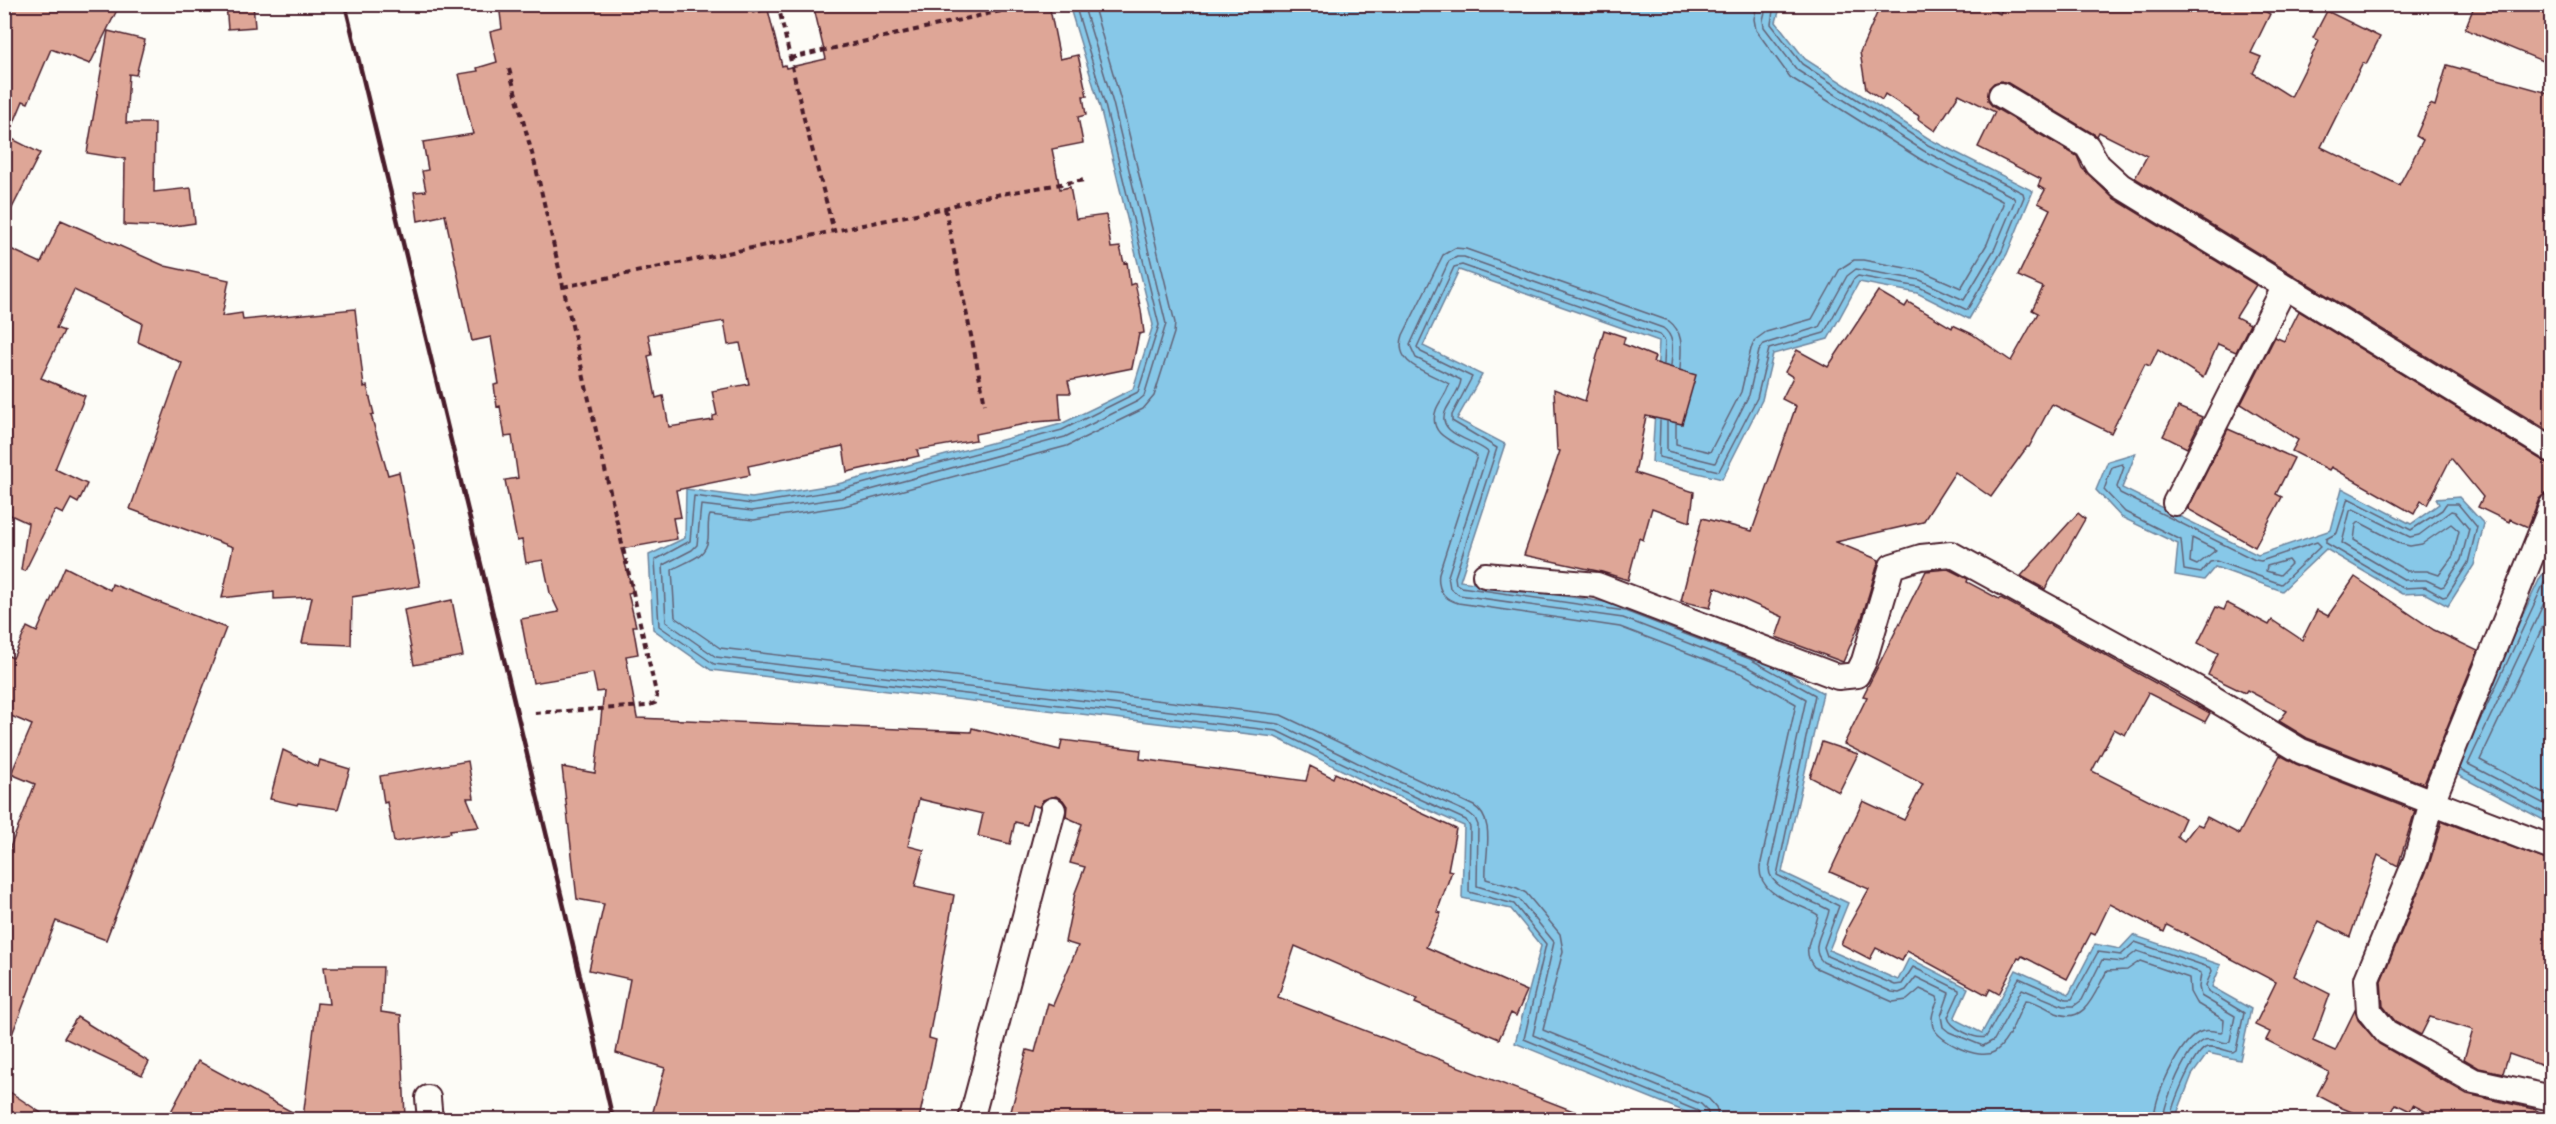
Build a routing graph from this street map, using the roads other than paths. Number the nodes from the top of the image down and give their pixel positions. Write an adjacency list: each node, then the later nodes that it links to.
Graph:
1 (2001, 95): 2 (street)
2 (2284, 288): 3 (street); 4 (street)
3 (2552, 450)
4 (2175, 503)
5 (2552, 505): 7 (street)
6 (1485, 575): 7 (street)
7 (2432, 802): 9 (street); 10 (street)
8 (1053, 810): 11 (street)
9 (2552, 848)
10 (2552, 1098)
11 (971, 1119)

